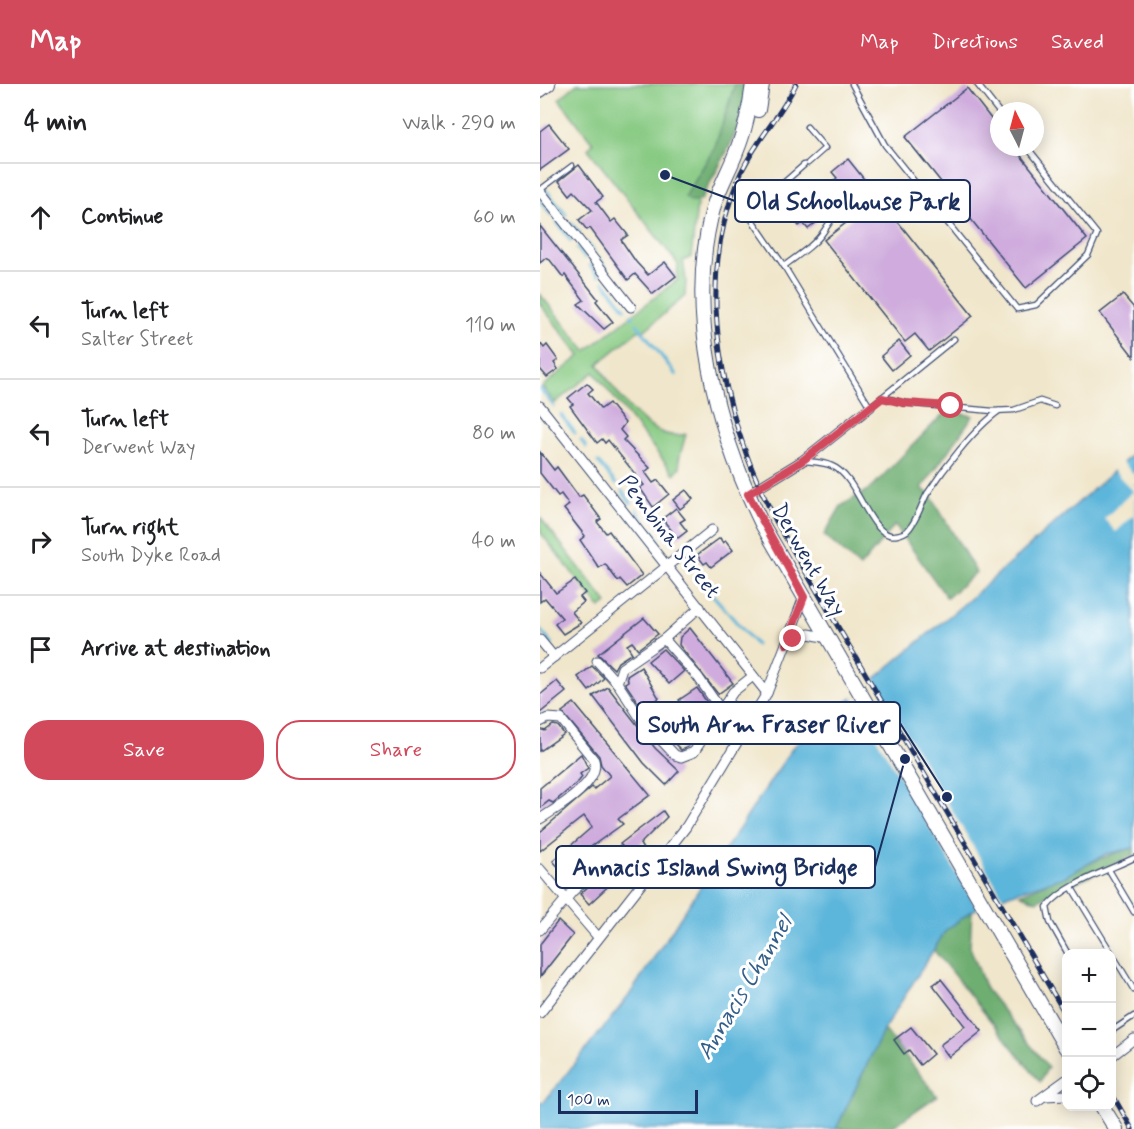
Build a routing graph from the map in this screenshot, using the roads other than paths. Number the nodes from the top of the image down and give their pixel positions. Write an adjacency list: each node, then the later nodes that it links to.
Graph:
1 (548, 84): 6 (main road)
2 (753, 84): 9 (main road, Derwent Way)
3 (762, 84): 9 (main road, Derwent Way)
4 (852, 84): 10 (lane)
5 (977, 84): 7 (lane)
6 (540, 90)
7 (991, 102)
8 (807, 127): 14 (lane)
9 (737, 151): 23 (main road, Derwent Way)
10 (1034, 156)
11 (572, 166): 12 (lane)
12 (540, 190): 15 (street)
13 (842, 209): 14 (lane)
14 (784, 266): 20 (lane)
15 (631, 307)
16 (954, 339): 17 (lane)
17 (882, 398): 20 (lane); 21 (lane)
18 (540, 406): 25 (street, Pembina Street)
19 (1055, 406): 21 (lane)
20 (870, 407): 22 (street)
21 (999, 411): 22 (lane)
22 (802, 461): 23 (street)
23 (748, 494): 26 (main road, Derwent Way)
24 (712, 530): 25 (street)
25 (666, 566): 27 (street, Pembina Street); 32 (street)
26 (804, 597): 30 (main road, Derwent Way); 31 (street)
27 (700, 607): 28 (street); 35 (street, Pembina Street)
28 (664, 639): 36 (street); 38 (street)
29 (540, 640): 32 (street)
30 (830, 640): 31 (street); 56 (main road, Derwent Way)
31 (786, 644): 37 (street)
32 (554, 657): 34 (street)
33 (597, 661): 36 (street)
34 (540, 668)
35 (753, 676): 37 (street, Pembina Street); 38 (street)
36 (618, 683): 38 (street)
37 (767, 693): 49 (street)
38 (721, 710)
39 (540, 722): 40 (street)
40 (541, 817)
41 (1134, 858): 44 (lane)
42 (603, 864): 46 (street)
43 (540, 869): 46 (street)
44 (1109, 870): 45 (lane); 47 (lane)
45 (1072, 888): 50 (lane); 51 (lane)
46 (565, 900): 48 (street); 49 (street)
47 (1134, 912)
48 (540, 930)
49 (598, 938): 52 (street)
50 (1065, 949)
51 (1134, 990)
52 (540, 1013)
53 (1134, 1016): 54 (lane)
54 (1116, 1028)
55 (1134, 1039): 57 (street)
56 (1062, 1041)
57 (1116, 1053)
58 (1062, 1083): 59 (street)
59 (1062, 1096)
60 (1105, 1111): 61 (main road)
61 (1116, 1129)

